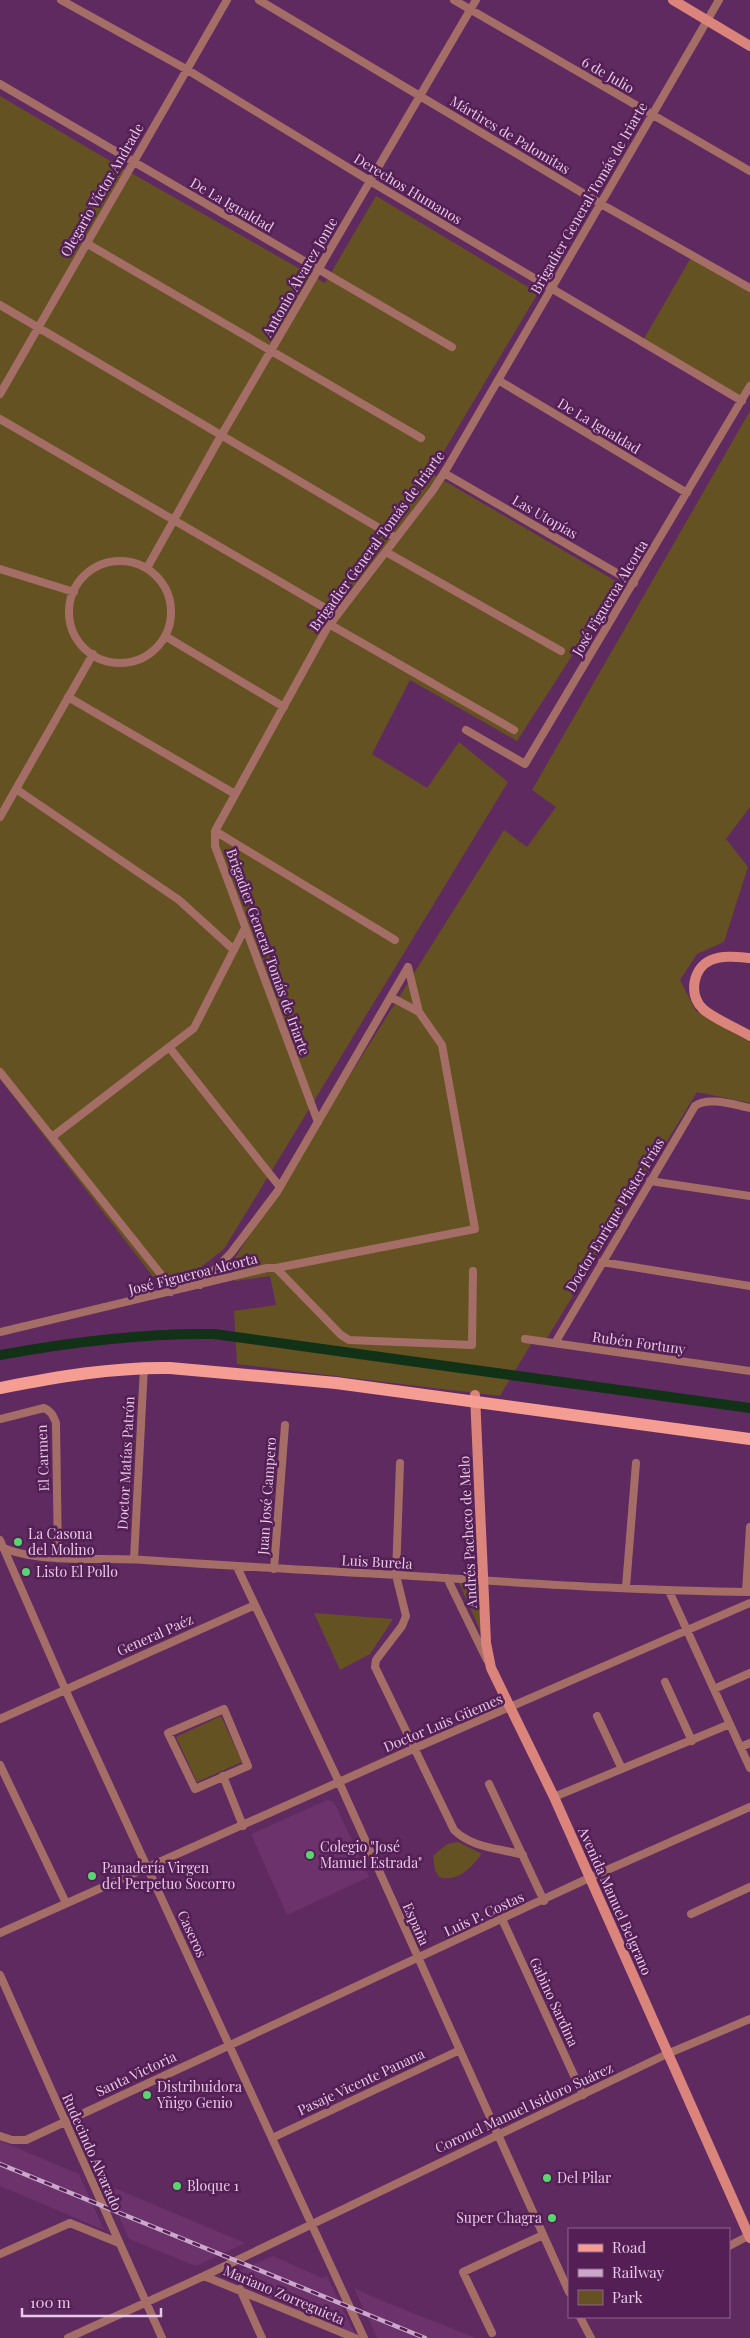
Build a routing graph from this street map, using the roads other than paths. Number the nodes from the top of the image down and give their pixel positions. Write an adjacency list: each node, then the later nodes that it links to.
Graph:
1 (61, 0): 11 (street, Derechos Humanos)
2 (227, 0): 11 (street, Olegario Víctor Andrade)
3 (259, 0): 13 (street, Mártires de Palomitas)
4 (454, 0): 8 (street, 6 de Julio)
5 (476, 0): 8 (street, Antonio Álvarez Jonte)
6 (673, 0): 9 (main road)
7 (719, 0): 9 (street, Brigadier General Tomás de Iriarte)
8 (470, 10): 13 (street, Antonio Álvarez Jonte); 14 (street, 6 de Julio)
9 (707, 20): 10 (main road); 14 (street, Brigadier General Tomás de Iriarte)
10 (750, 46)
11 (186, 69): 15 (street, Olegario Víctor Andrade); 17 (street, Derechos Humanos)
12 (0, 84): 15 (street, De La Igualdad)
13 (422, 97): 17 (street, Antonio Álvarez Jonte); 18 (street, Mártires de Palomitas)
14 (652, 116): 16 (street, 6 de Julio); 18 (street, Brigadier General Tomás de Iriarte)
15 (133, 161): 19 (street, Olegario Víctor Andrade); 20 (street, De La Igualdad)
16 (750, 171)
17 (370, 181): 20 (street, Antonio Álvarez Jonte); 22 (street, Derechos Humanos)
18 (601, 204): 21 (street, Mártires de Palomitas); 22 (street, Brigadier General Tomás de Iriarte)
19 (86, 243): 24 (street, Olegario Víctor Andrade); 26 (street)
20 (319, 270): 25 (street, De La Igualdad); 26 (street, Antonio Álvarez Jonte)
21 (750, 288)
22 (551, 289): 27 (street, Brigadier General Tomás de Iriarte); 30 (street, Derechos Humanos)
23 (0, 305): 24 (street)
24 (38, 328): 29 (street, Olegario Víctor Andrade); 32 (street)
25 (452, 347)
26 (271, 351): 32 (street, Antonio Álvarez Jonte); 33 (street)
27 (498, 380): 34 (street, Brigadier General Tomás de Iriarte); 35 (street, De La Igualdad)
28 (750, 386): 30 (street, José Figueroa Alcorta)
29 (0, 394)
30 (742, 401): 35 (street, José Figueroa Alcorta)
31 (0, 419): 36 (street)
32 (222, 436): 36 (street, Antonio Álvarez Jonte); 37 (street)
33 (421, 438)
34 (444, 473): 37 (street, Brigadier General Tomás de Iriarte); 41 (street, Las Utopías)
35 (687, 493): 41 (street, José Figueroa Alcorta)
36 (174, 520): 40 (street, Antonio Álvarez Jonte); 43 (street)
37 (396, 538): 38 (street, Brigadier General Tomás de Iriarte)
38 (386, 552): 43 (street, Brigadier General Tomás de Iriarte); 46 (street)
39 (0, 568): 42 (street)
40 (147, 568): 42 (street); 45 (street)
41 (634, 583): 50 (street, José Figueroa Alcorta)
42 (74, 592): 47 (street)
43 (336, 615): 44 (street, Brigadier General Tomás de Iriarte)
44 (329, 624): 49 (street, Brigadier General Tomás de Iriarte); 51 (street)
45 (165, 636): 47 (street); 49 (street)
46 (561, 651)
47 (93, 654): 48 (street)
48 (68, 698): 52 (street); 53 (street)
49 (284, 706): 53 (street, Brigadier General Tomás de Iriarte)
50 (466, 730)
51 (514, 730)
52 (16, 789): 54 (street); 58 (street)
53 (235, 794): 55 (street, Brigadier General Tomás de Iriarte)
54 (0, 817)
55 (215, 831): 56 (street, Brigadier General Tomás de Iriarte); 57 (street)
56 (245, 928): 58 (street); 66 (street, Brigadier General Tomás de Iriarte)
57 (396, 940)
58 (234, 950): 63 (street)
59 (750, 958): 62 (main road)
60 (391, 997): 61 (street); 61 (street); 66 (street)
61 (419, 1012): 72 (street)
62 (750, 1036)
63 (169, 1047): 67 (street); 69 (street)
64 (0, 1072): 67 (street)
65 (750, 1108): 68 (street, Doctor Enrique Pfister Frías)
66 (318, 1122): 69 (street)
67 (52, 1137): 76 (street)
68 (650, 1181): 70 (street); 71 (street, Doctor Enrique Pfister Frías)
69 (280, 1187): 74 (street)
70 (750, 1196)
71 (602, 1262): 75 (street); 79 (street, Doctor Enrique Pfister Frías)
72 (276, 1268): 73 (street, José Figueroa Alcorta); 74 (street, José Figueroa Alcorta)
73 (473, 1271)
74 (200, 1285): 76 (street, José Figueroa Alcorta)
75 (750, 1286)
76 (171, 1292): 77 (street, José Figueroa Alcorta)
77 (0, 1332)
78 (525, 1339): 79 (street, Rubén Fortuny)
79 (555, 1343): 81 (street, Rubén Fortuny)
80 (144, 1368): 83 (main road); 84 (main road); 95 (street, Doctor Matías Patrón)
81 (750, 1371)
82 (0, 1383): 84 (main road)
83 (0, 1388)
84 (475, 1398): 87 (main road); 88 (main road); 100 (main road, Andrés Pacheco de Melo)
85 (0, 1419): 94 (street, El Carmen)
86 (285, 1425): 97 (street, Juan José Campero)
87 (750, 1430)
88 (750, 1439)
89 (400, 1463): 98 (street)
90 (636, 1463): 101 (street)
91 (750, 1527): 103 (street)
92 (0, 1540): 93 (street, Caseros)
93 (2, 1547): 94 (street, Luis Burela); 110 (street, Caseros)
94 (58, 1557): 95 (street, Luis Burela)
95 (134, 1559): 96 (street, Luis Burela)
96 (237, 1567): 97 (street, Luis Burela); 105 (street, España)
97 (274, 1569): 98 (street, Luis Burela)
98 (396, 1575): 99 (street, Luis Burela); 119 (street)
99 (447, 1578): 100 (street, Luis Burela); 107 (street, Avenida Manuel Belgrano)
100 (484, 1581): 101 (street, Luis Burela); 107 (main road, Andrés Pacheco de Melo)
101 (626, 1587): 102 (street, Luis Burela)
102 (669, 1591): 103 (street, Luis Burela); 106 (street)
103 (748, 1592)
104 (750, 1602): 106 (street, Doctor Luis Güemes)
105 (255, 1605): 110 (street, General Paéz); 124 (street, España)
106 (687, 1630): 111 (street); 112 (street, Doctor Luis Güemes)
107 (490, 1668): 112 (main road, Avenida Manuel Belgrano)
108 (750, 1673): 111 (street)
109 (665, 1682): 116 (street)
110 (66, 1689): 114 (street, General Paéz); 130 (street, Caseros)
111 (714, 1690): 115 (street)
112 (511, 1708): 119 (street, Doctor Luis Güemes); 126 (main road, Avenida Manuel Belgrano)
113 (597, 1716): 122 (street)
114 (0, 1719)
115 (730, 1724): 116 (street); 118 (street)
116 (692, 1741): 122 (street)
117 (750, 1743): 118 (street)
118 (741, 1747): 121 (street)
119 (413, 1748): 124 (street, Doctor Luis Güemes); 129 (street)
120 (0, 1765): 134 (street)
121 (750, 1768)
122 (622, 1769): 126 (street)
123 (223, 1776): 123 (street); 128 (street)
124 (339, 1782): 128 (street, Doctor Luis Güemes); 138 (street, España)
125 (489, 1784): 129 (street)
126 (554, 1797): 131 (main road, Avenida Manuel Belgrano)
127 (750, 1807): 131 (street, Luis P. Costas)
128 (243, 1826): 130 (street, Doctor Luis Güemes)
129 (523, 1856): 133 (street)
130 (148, 1868): 134 (street, Doctor Luis Güemes); 141 (street, Caseros)
131 (589, 1878): 133 (street, Luis P. Costas); 143 (main road, Avenida Manuel Belgrano)
132 (750, 1886): 135 (street)
133 (544, 1900): 136 (street, Luis P. Costas)
134 (66, 1902): 137 (street, Doctor Luis Güemes)
135 (691, 1914)
136 (502, 1919): 138 (street, Luis P. Costas); 144 (street, Gabino Sardina)
137 (0, 1933)
138 (418, 1959): 141 (street, Luis P. Costas); 142 (street, España)
139 (0, 1976): 145 (street, Rudecindo Alvarado)
140 (750, 2019): 143 (street, Coronel Manuel Isidoro Suárez)
141 (229, 2044): 145 (street, Santa Victoria); 148 (street, Caseros)
142 (460, 2050): 146 (street, España); 148 (street, Pasaje Vicente Panana)
143 (667, 2054): 144 (street, Coronel Manuel Isidoro Suárez); 151 (main road, Avenida Manuel Belgrano)
144 (583, 2094): 146 (street, Coronel Manuel Isidoro Suárez)
145 (66, 2121): 147 (street, Santa Victoria); 152 (street, Rudecindo Alvarado)
146 (498, 2134): 149 (street, Coronel Manuel Isidoro Suárez); 150 (street, España)
147 (0, 2136)
148 (272, 2138): 149 (street, Caseros)
149 (311, 2224): 155 (street, Coronel Manuel Isidoro Suárez); 165 (street, Caseros)
150 (543, 2236): 157 (street, España); 160 (street)
151 (750, 2236): 153 (street)
152 (119, 2243): 154 (street); 158 (street, Rudecindo Alvarado)
153 (730, 2246)
154 (0, 2254)
155 (204, 2276): 156 (street, Mariano Zorreguieta); 158 (street, Coronel Manuel Isidoro Suárez)
156 (240, 2289): 163 (street); 164 (street, Mariano Zorreguieta)
157 (568, 2290)
158 (146, 2302): 161 (street, Coronel Manuel Isidoro Suárez); 162 (street, Rudecindo Alvarado)
159 (580, 2318): 166 (street)
160 (492, 2333)
161 (68, 2338)
162 (162, 2338)
163 (262, 2338)
164 (355, 2338)
165 (364, 2338)
166 (590, 2338)

